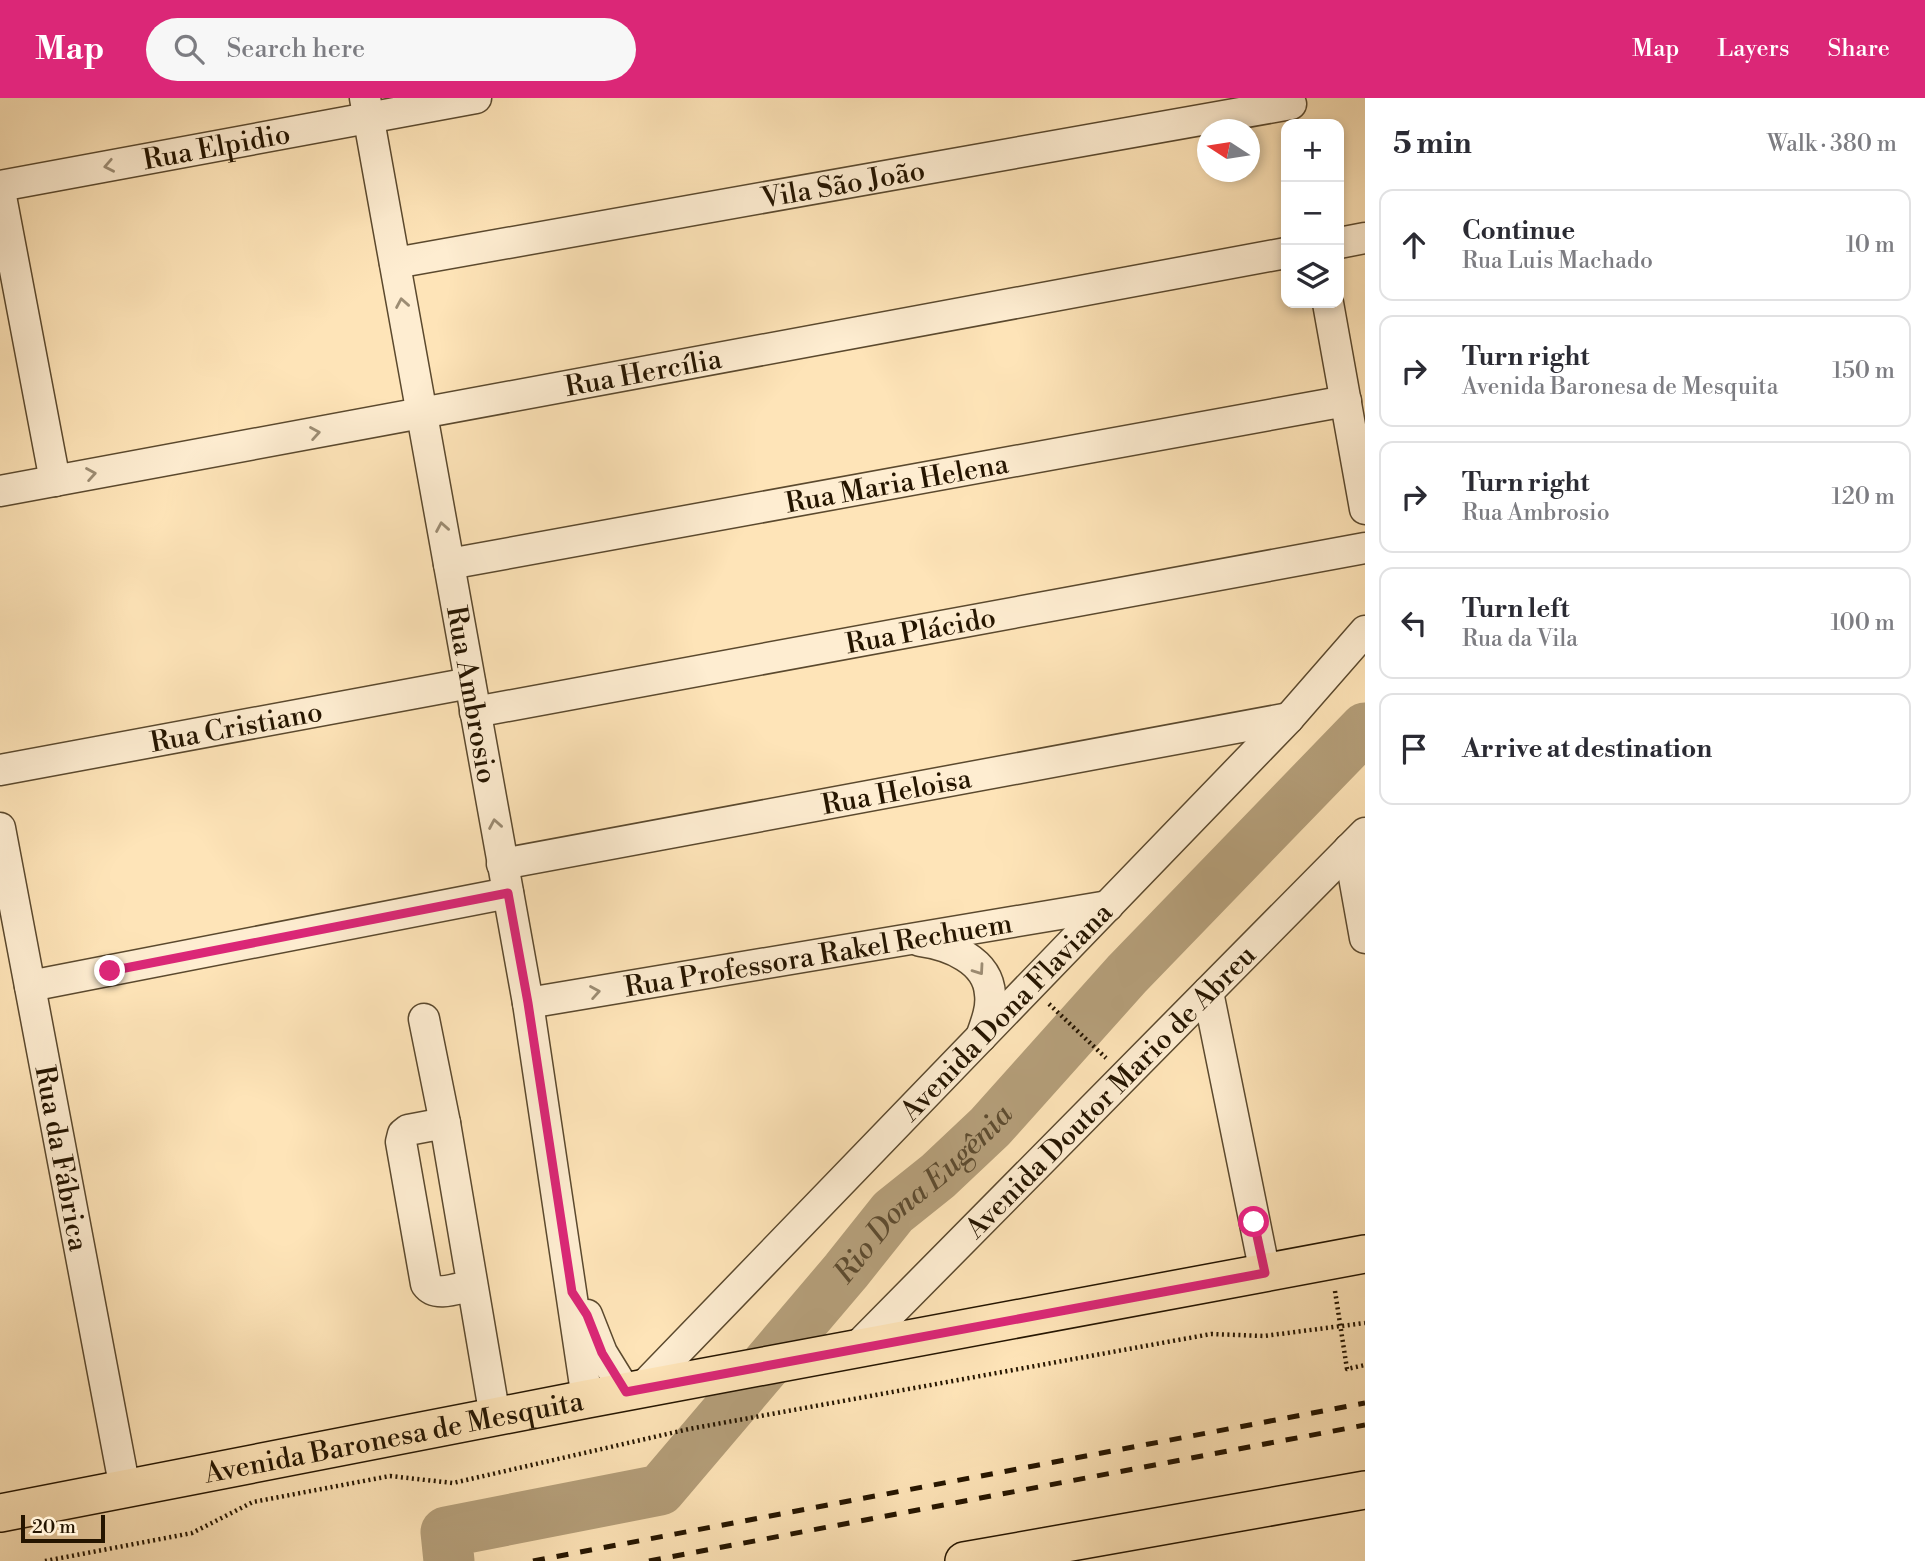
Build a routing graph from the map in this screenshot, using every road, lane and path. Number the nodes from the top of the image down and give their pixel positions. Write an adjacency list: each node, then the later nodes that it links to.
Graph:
1 (475, 98): 2 (street, Rua Elpidio)
2 (367, 108): 4 (street, Rua Elpidio, one-way to 4); 8 (street, Rua Ambrosio)
3 (1292, 109): 8 (street, Vila São João)
4 (0, 188): 12 (street)
5 (1365, 238): 6 (street)
6 (1344, 242)
7 (1281, 254): 11 (street, Rua Hercília)
8 (395, 263): 11 (street, Rua Ambrosio, one-way to 8)
9 (1329, 308): 10 (street)
10 (1346, 401): 14 (street); 16 (street, Rua Maria Helena)
11 (422, 413): 12 (street, Rua Hercília, one-way to 11); 16 (street, Rua Ambrosio, one-way to 11)
12 (55, 481): 13 (street, Rua Hercília)
13 (0, 491)
14 (1365, 509)
15 (1365, 548): 18 (street, Rua Plácido)
16 (449, 564): 18 (street, Rua Ambrosio)
17 (1365, 631): 19 (street, Avenida Dona Flaviana)
18 (472, 697): 20 (street, Rua Cristiano); 23 (street, Rua Ambrosio, one-way to 18)
19 (1289, 718): 23 (street, Rua Heloisa); 25 (street, Avenida Dona Flaviana)
20 (0, 770)
21 (0, 828): 28 (street, Rua da Fábrica)
22 (1357, 841): 26 (street); 29 (street, Avenida Doutor Mario de Abreu)
23 (502, 864): 24 (street, Rua Ambrosio)
24 (508, 893): 28 (street); 30 (street, Rua Ambrosio)
25 (1108, 906): 27 (street, Rua Professora Rakel Rechuem); 33 (street, Avenida Dona Flaviana)
26 (1365, 937)
27 (895, 941): 30 (street, Rua Professora Rakel Rechuem, one-way to 27); 33 (street, one-way to 33)
28 (30, 986): 48 (street, Rua da Fábrica)
29 (1208, 992): 38 (street); 43 (street, Avenida Doutor Mario de Abreu)
30 (528, 1003): 40 (street, Rua Ambrosio)
31 (1053, 1008): 34 (path)
32 (424, 1019): 35 (street)
33 (981, 1037): 45 (street, Avenida Dona Flaviana)
34 (1101, 1053)
35 (444, 1123): 39 (street); 39 (street)
36 (1365, 1254): 37 (main road, Avenida Baronesa de Mesquita)
37 (1329, 1261): 38 (main road, Avenida Baronesa de Mesquita); 42 (path)
38 (1265, 1273): 43 (main road, Avenida Baronesa de Mesquita)
39 (472, 1285): 47 (street)
40 (572, 1292): 45 (street, Rua Ambrosio); 46 (street, Rua Ambrosio)
41 (1365, 1323): 42 (path)
42 (1341, 1326): 44 (path); 52 (path)
43 (854, 1350): 45 (main road, Avenida Baronesa de Mesquita)
44 (1365, 1365)
45 (634, 1391): 46 (main road, Avenida Baronesa de Mesquita)
46 (587, 1399): 47 (main road, Avenida Baronesa de Mesquita)
47 (495, 1417): 48 (main road, Avenida Baronesa de Mesquita)
48 (125, 1489): 50 (main road, Avenida Baronesa de Mesquita)
49 (1365, 1490): 51 (main road)
50 (0, 1513)
51 (1046, 1553): 53 (main road)
52 (45, 1561)
53 (964, 1561)

